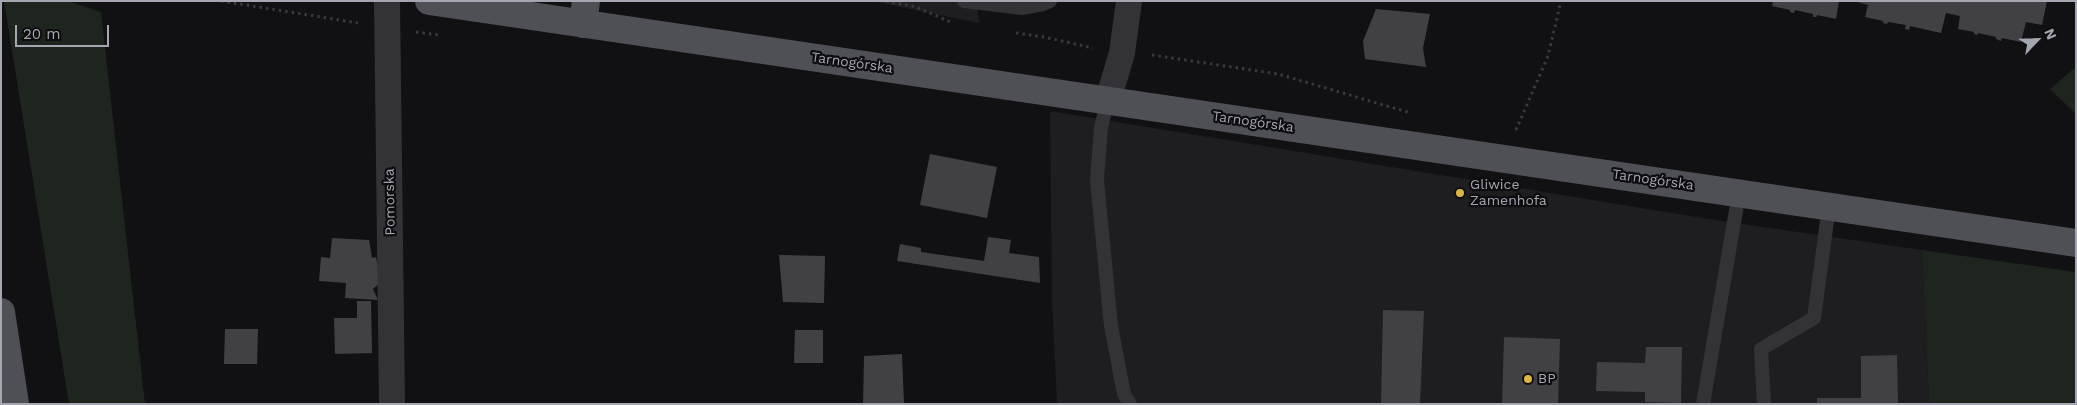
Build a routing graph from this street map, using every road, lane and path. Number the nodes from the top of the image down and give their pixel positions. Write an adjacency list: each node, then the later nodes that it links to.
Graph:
1 (387, 1): 20 (street, Pomorska)
2 (429, 1): 8 (main road, Tarnogórska)
3 (886, 1): 9 (path)
4 (964, 1): 5 (lane)
5 (1050, 1)
6 (1129, 1): 11 (street)
7 (1561, 1): 14 (path)
8 (584, 13): 12 (main road, Tarnogórska)
9 (957, 25)
10 (1015, 33): 11 (path)
11 (1122, 53): 12 (street); 13 (path)
12 (1108, 100): 15 (main road, Tarnogórska); 21 (lane)
13 (1420, 116)
14 (1515, 134)
15 (1739, 192): 16 (main road, Tarnogórska); 22 (lane)
16 (1829, 206): 17 (main road, Tarnogórska); 23 (lane)
17 (2076, 243)
18 (1, 312): 19 (main road)
19 (15, 404)
20 (392, 404)
21 (1130, 404)
22 (1704, 404)
23 (1764, 404)

